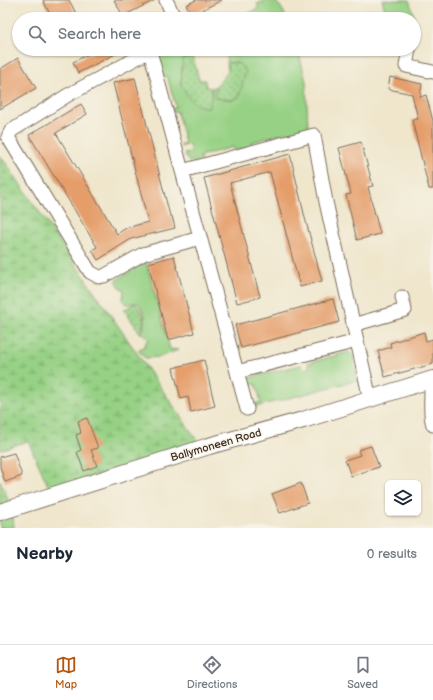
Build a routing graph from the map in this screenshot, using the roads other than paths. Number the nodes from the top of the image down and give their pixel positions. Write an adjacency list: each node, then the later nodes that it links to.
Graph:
1 (166, 0): 2 (street)
2 (172, 12)
3 (140, 56): 8 (street)
4 (153, 56): 7 (street)
5 (408, 56): 6 (street)
6 (433, 72)
7 (182, 171): 8 (street); 10 (street)
8 (200, 238): 12 (street)
9 (402, 297): 10 (street)
10 (353, 325): 11 (street)
11 (357, 341): 12 (street); 14 (street)
12 (237, 372): 15 (street)
13 (432, 379): 14 (street, Ballymoneen Road); 16 (street)
14 (370, 399): 17 (street, Ballymoneen Road)
15 (247, 408)
16 (433, 425)
17 (0, 512)

